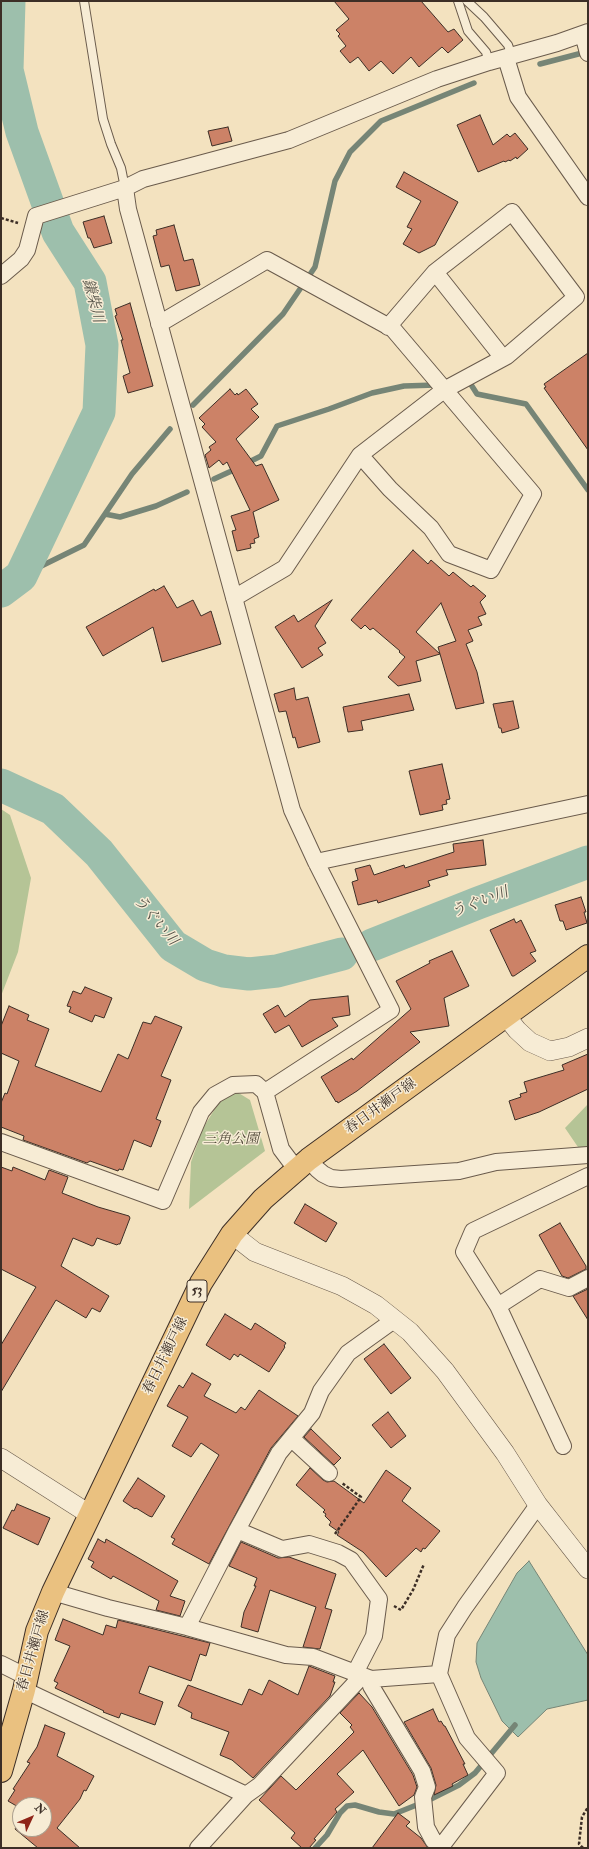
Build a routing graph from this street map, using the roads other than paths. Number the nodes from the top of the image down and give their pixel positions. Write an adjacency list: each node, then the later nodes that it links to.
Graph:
1 (84, 1): 8 (lane)
2 (458, 1): 7 (lane)
3 (467, 1): 6 (lane)
4 (586, 33): 5 (street); 6 (street)
5 (588, 53)
6 (509, 57): 7 (street); 9 (street)
7 (489, 62): 8 (street)
8 (125, 188): 11 (street); 12 (street)
9 (588, 197)
10 (435, 272): 13 (street); 14 (street); 14 (street)
11 (1, 276)
12 (159, 324): 13 (street); 17 (street)
13 (388, 327): 15 (street)
14 (503, 358): 15 (street)
15 (444, 390): 16 (street); 16 (street)
16 (360, 455): 17 (street)
17 (234, 598): 19 (street)
18 (588, 804): 19 (street)
19 (316, 862): 23 (street)
20 (588, 956): 21 (main road, 春日井瀬戸線 / 53)
21 (506, 1016): 22 (street); 26 (main road, 春日井瀬戸線 / 53)
22 (588, 1038)
23 (265, 1092): 24 (street); 26 (street)
24 (1, 1142)
25 (588, 1155): 26 (street)
26 (302, 1164): 28 (main road, 春日井瀬戸線 / 53)
27 (588, 1176): 30 (street)
28 (232, 1234): 31 (street); 37 (main road, 春日井瀬戸線 / 53)
29 (588, 1278): 30 (street)
30 (498, 1306): 33 (street)
31 (394, 1320): 32 (street); 36 (street)
32 (292, 1439): 35 (street); 38 (street)
33 (562, 1446)
34 (1, 1458): 37 (street)
35 (329, 1473)
36 (538, 1505): 39 (street); 43 (street)
37 (89, 1514): 40 (main road, 春日井瀬戸線 / 53)
38 (237, 1530): 41 (street); 44 (street)
39 (588, 1569)
40 (53, 1592): 41 (street); 45 (main road, 春日井瀬戸線 / 53)
41 (187, 1627): 44 (street)
42 (1, 1664): 45 (street)
43 (439, 1674): 44 (street); 49 (street)
44 (363, 1676): 47 (street); 49 (street)
45 (25, 1683): 46 (main road, 春日井瀬戸線 / 53); 47 (street)
46 (1, 1771)
47 (246, 1795): 48 (street)
48 (198, 1848)
49 (440, 1848)

